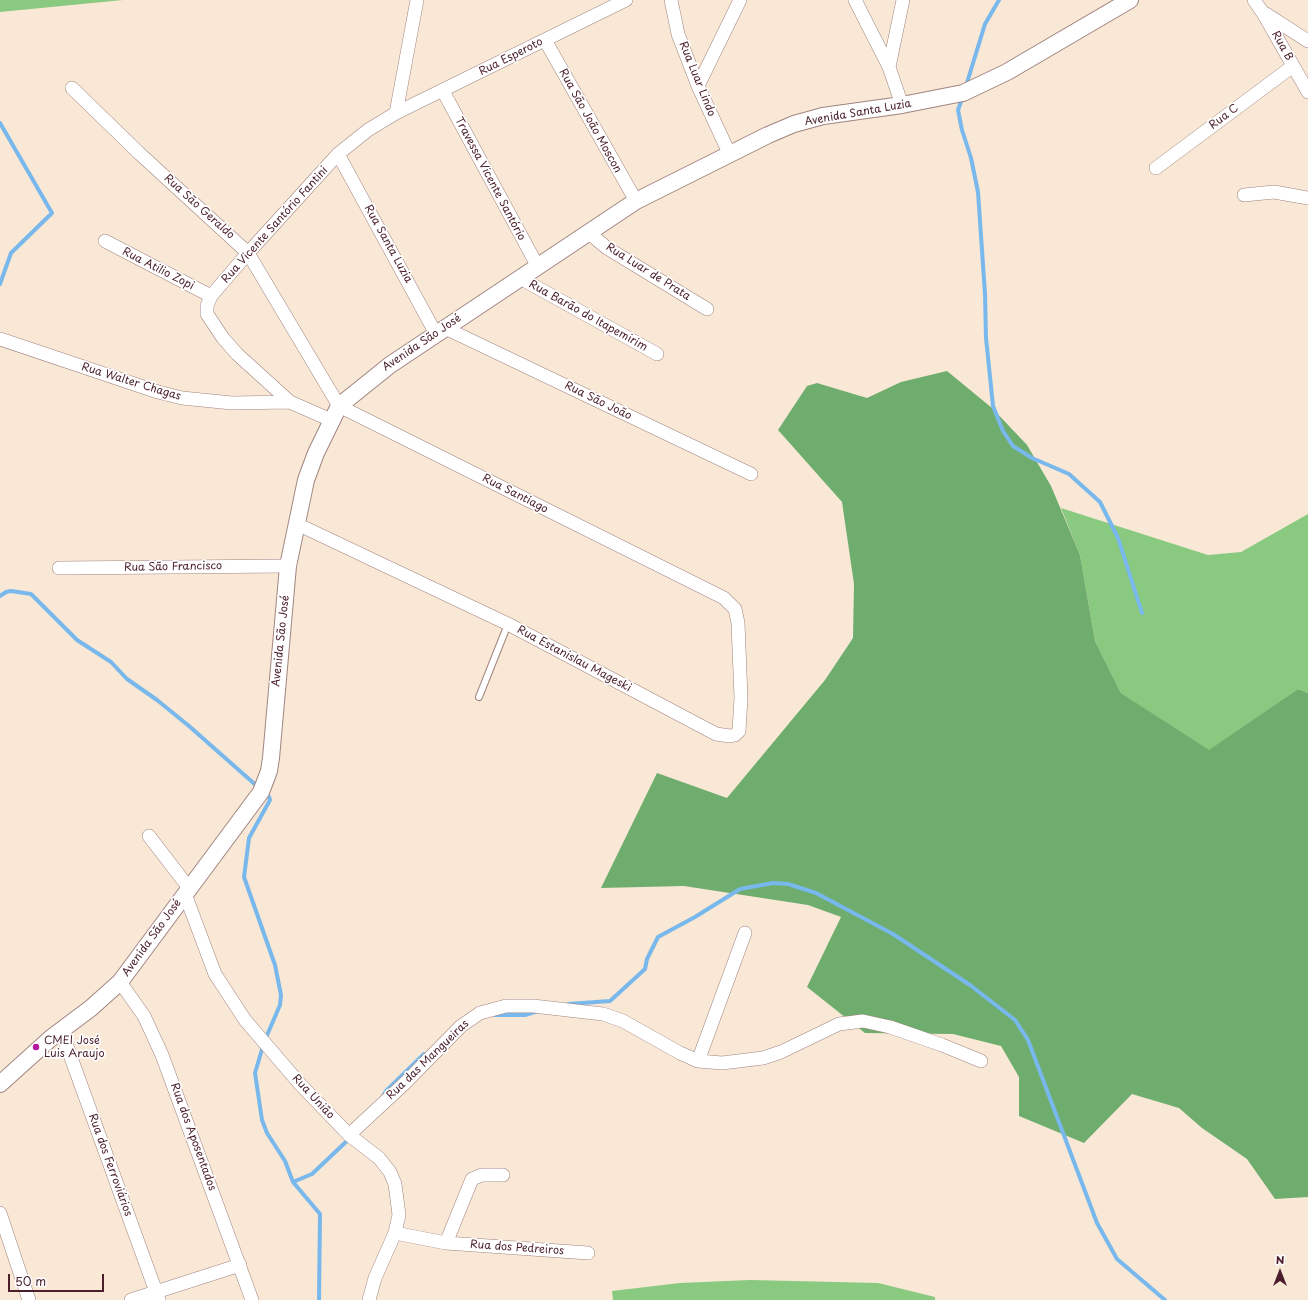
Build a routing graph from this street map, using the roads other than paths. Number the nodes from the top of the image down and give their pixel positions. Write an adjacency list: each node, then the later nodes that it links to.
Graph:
1 (417, 0): 19 (street)
2 (626, 0): 10 (street, Rua Esperoto)
3 (671, 0): 14 (street, Rua Luar Lindo)
4 (740, 0): 14 (street)
5 (855, 0): 13 (street)
6 (903, 0): 13 (street)
7 (1130, 0): 18 (street, Avenida Santa Luzia)
8 (1254, 0): 9 (street, Rua B)
9 (1263, 13): 11 (street); 12 (street, Rua B)
10 (545, 40): 16 (street, Rua Esperoto); 25 (street, Rua São João Moscon)
11 (1308, 41)
12 (1293, 66): 17 (street, Rua B); 22 (street, Rua C)
13 (889, 67): 18 (street)
14 (698, 86): 21 (street, Rua Luar Lindo)
15 (72, 88): 28 (street, Rua São Geraldo)
16 (443, 91): 19 (street, Rua Esperoto); 29 (street, Travessa Vicente Santório)
17 (1308, 92)
18 (902, 105): 21 (street, Avenida Santa Luzia)
19 (396, 113): 20 (street, Rua Vicente Santório Fantini)
20 (338, 154): 28 (street, Rua Vicente Santório Fantini); 33 (street, Rua Santa Luzia)
21 (730, 155): 25 (street, Avenida Santa Luzia)
22 (1156, 168)
23 (1244, 195): 24 (street)
24 (1308, 198)
25 (636, 201): 26 (street, Avenida Santa Luzia)
26 (589, 233): 29 (street, Avenida São José); 32 (street, Rua Luar de Prata)
27 (105, 241): 31 (street, Rua Atilio Zopi)
28 (248, 253): 31 (street, Rua Vicente Santório Fantini); 37 (street, Rua São Geraldo)
29 (538, 267): 30 (street, Avenida São José)
30 (520, 278): 33 (street, Avenida São José); 35 (street, Rua Barão do Itapemirim)
31 (211, 296): 36 (street)
32 (707, 309)
33 (441, 331): 37 (street, Avenida São José); 39 (street, Rua São João)
34 (0, 339): 36 (street, Rua Walter Chagas)
35 (657, 354)
36 (290, 402): 38 (street)
37 (339, 406): 38 (street, Avenida São José); 43 (street, Rua Santiago)
38 (331, 420): 40 (street, Avenida São José)
39 (751, 474)
40 (297, 524): 41 (street, Avenida São José); 44 (street, Rua Estanislau Mageski)
41 (288, 566): 42 (street, Rua São Francisco); 47 (street, Avenida São José)
42 (59, 568)
43 (735, 609): 44 (street, Rua Estanislau Mageski)
44 (508, 624): 45 (lane)
45 (479, 697)
46 (148, 836): 47 (street, Rua União)
47 (187, 891): 49 (street, Avenida São José); 54 (street, Rua União)
48 (745, 933): 51 (street)
49 (120, 982): 50 (street, Avenida São José); 60 (street, Rua dos Aposentados)
50 (61, 1030): 53 (street, Avenida São José); 61 (street, Rua dos Ferroviários)
51 (698, 1061): 52 (street, Rua das Mangueiras); 54 (street, Rua das Mangueiras)
52 (981, 1061)
53 (0, 1084)
54 (349, 1135): 57 (street, Rua União)
55 (503, 1175): 58 (street)
56 (0, 1213): 62 (street)
57 (395, 1233): 58 (street, Rua dos Pedreiros); 65 (street, Rua União)
58 (446, 1243): 59 (street, Rua dos Pedreiros)
59 (588, 1253)
60 (240, 1264): 61 (street); 64 (street, Rua dos Aposentados)
61 (158, 1296): 63 (street)
62 (29, 1300)
63 (131, 1300)
64 (252, 1300)
65 (369, 1300)

